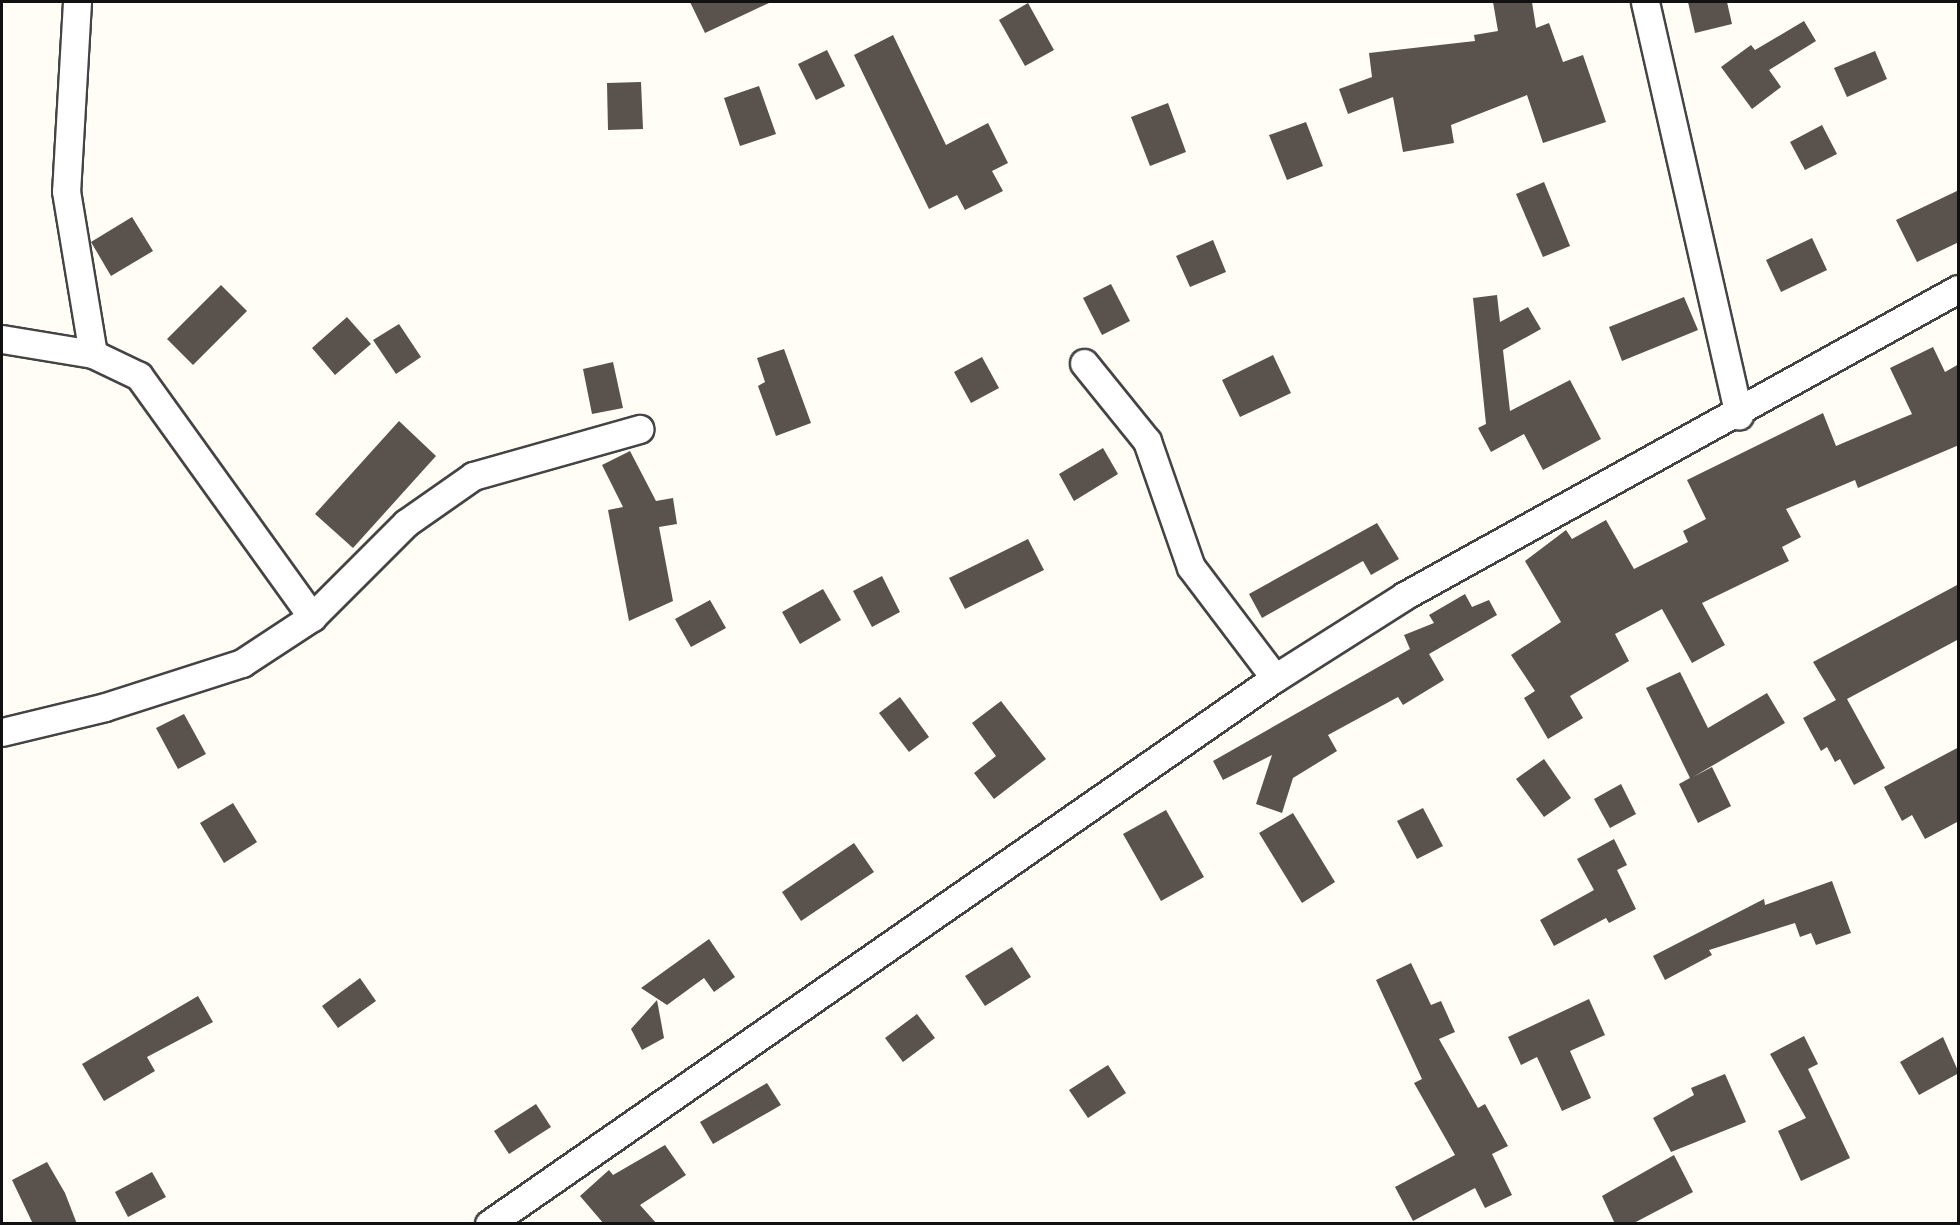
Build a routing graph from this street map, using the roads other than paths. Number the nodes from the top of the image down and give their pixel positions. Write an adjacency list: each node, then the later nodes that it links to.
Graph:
1 (77, 2): 5 (street)
2 (1645, 2): 7 (street)
3 (1959, 289): 7 (street)
4 (2, 339): 5 (street)
5 (93, 354): 9 (street)
6 (1084, 363): 10 (street)
7 (1739, 415): 10 (street)
8 (639, 429): 9 (street)
9 (312, 617): 11 (street)
10 (1275, 678): 12 (street)
11 (2, 732)
12 (489, 1224)

